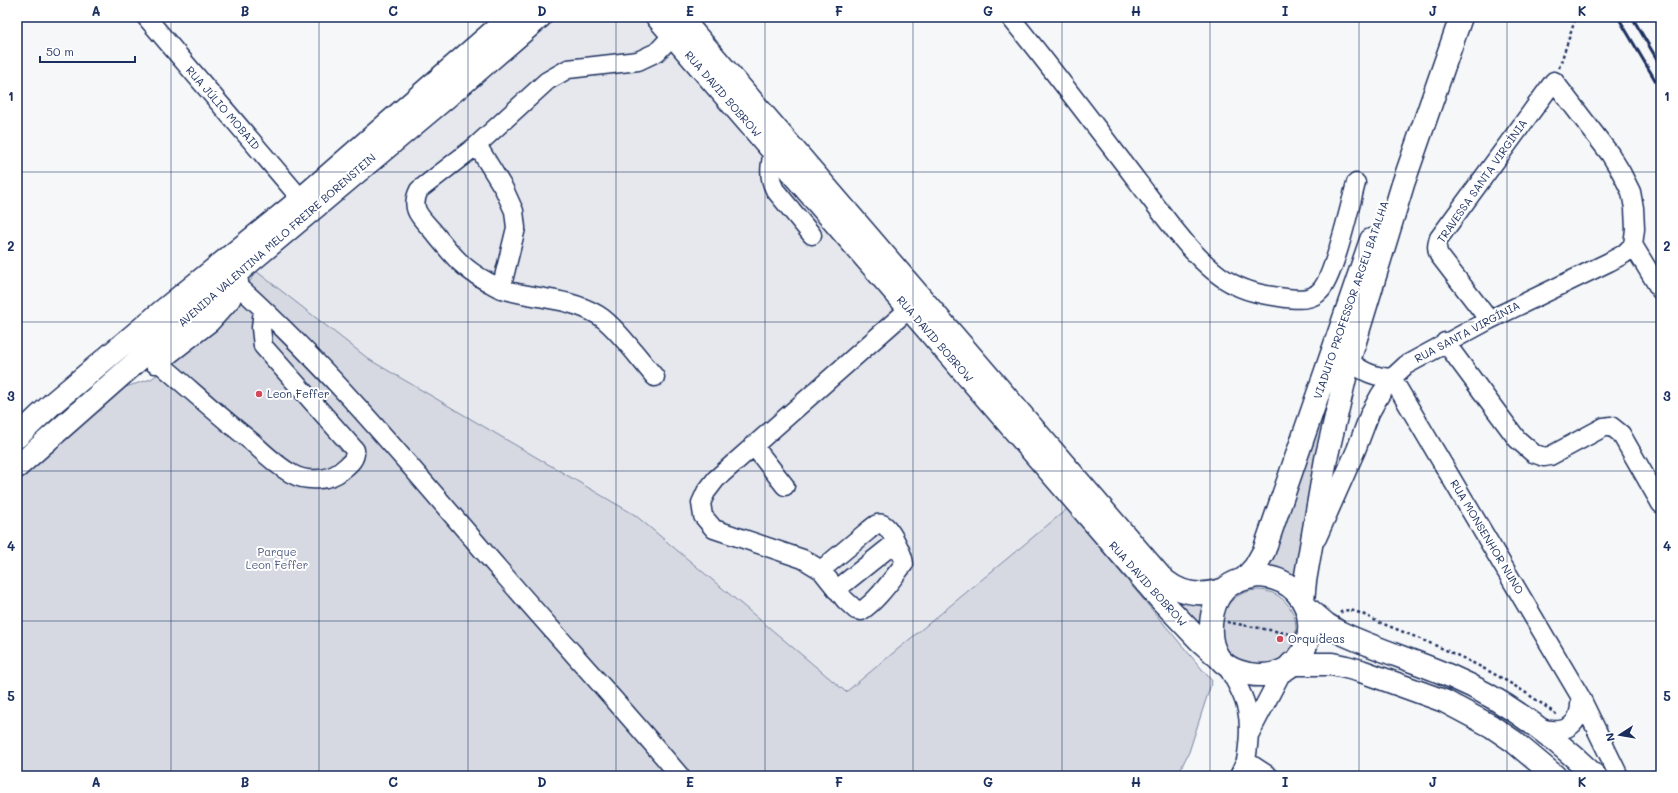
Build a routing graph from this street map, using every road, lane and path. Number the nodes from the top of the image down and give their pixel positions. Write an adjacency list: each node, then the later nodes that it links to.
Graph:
1 (146, 17): 15 (street, RUA JÚLIO MOBAID)
2 (510, 17): 15 (main road, AVENIDA VALENTINA MELO FREIRE BORENSTEIN)
3 (540, 17): 18 (main road, AVENIDA VALENTINA MELO FREIRE BORENSTEIN)
4 (657, 17): 9 (main road, RUA DAVID BOBROW)
5 (1010, 17): 14 (street)
6 (1450, 17): 13 (main road, VIADUTO PROFESSOR ARGEU BATALHA)
7 (1461, 17): 13 (main road, VIADUTO PROFESSOR ARGEU BATALHA)
8 (1576, 17): 10 (path)
9 (676, 26): 11 (street); 12 (main road, RUA DAVID BOBROW); 40 (main road, RUA DAVID BOBROW)
10 (1554, 81): 17 (street); 23 (street, TRAVESSA SANTA VIRGÍNIA)
11 (477, 145): 19 (street); 19 (street)
12 (773, 152): 16 (street); 22 (main road, RUA DAVID BOBROW)
13 (1398, 179): 27 (main road, VIADUTO PROFESSOR ARGEU BATALHA); 39 (main road, VIADUTO PROFESSOR ARGEU BATALHA)
14 (1356, 183)
15 (301, 199): 24 (main road, AVENIDA VALENTINA MELO FREIRE BORENSTEIN)
16 (812, 235)
17 (1632, 245): 20 (street); 23 (street, RUA SANTA VIRGÍNIA)
18 (240, 275): 21 (street); 26 (main road); 28 (main road, AVENIDA VALENTINA MELO FREIRE BORENSTEIN)
19 (501, 289): 29 (street)
20 (1661, 291)
21 (263, 309): 26 (street); 49 (street)
22 (909, 309): 32 (street); 43 (main road, RUA DAVID BOBROW)
23 (1489, 320): 25 (street, RUA SANTA VIRGÍNIA)
24 (125, 341): 28 (main road); 31 (main road, AVENIDA VALENTINA MELO FREIRE BORENSTEIN)
25 (1445, 342): 30 (street, RUA SANTA VIRGÍNIA); 35 (street)
26 (157, 361): 28 (main road)
27 (1349, 361): 30 (street); 37 (main road, VIADUTO PROFESSOR ARGEU BATALHA)
28 (123, 372): 33 (main road, AVENIDA VALENTINA MELO FREIRE BORENSTEIN)
29 (654, 377)
30 (1392, 378): 37 (street, RUA SANTA VIRGÍNIA); 45 (street, RUA MONSENHOR NUNO)
31 (17, 437)
32 (753, 445): 34 (street); 38 (street)
33 (17, 466)
34 (785, 486)
35 (1661, 504)
36 (896, 542): 38 (street); 41 (street); 41 (street)
37 (1310, 552): 42 (main road, RUA SANTA VIRGÍNIA)
38 (821, 570): 41 (street)
39 (1245, 578): 40 (main road, RUA DAVID BOBROW); 42 (main road, RUA DAVID BOBROW)
40 (1225, 589): 43 (main road)
41 (836, 590)
42 (1305, 604): 44 (main road); 46 (main road, RUA DAVID BOBROW)
43 (1222, 661): 44 (main road, RUA DAVID BOBROW); 47 (street)
44 (1287, 667): 47 (street); 51 (main road, RUA DAVID BOBROW)
45 (1580, 696): 46 (street); 53 (street, RUA MONSENHOR NUNO)
46 (1540, 728): 52 (main road, RUA DAVID BOBROW)
47 (1250, 733): 48 (street)
48 (1243, 769): 50 (street)
49 (680, 776)
50 (1269, 776)
51 (1555, 776)
52 (1595, 776)
53 (1619, 776)

